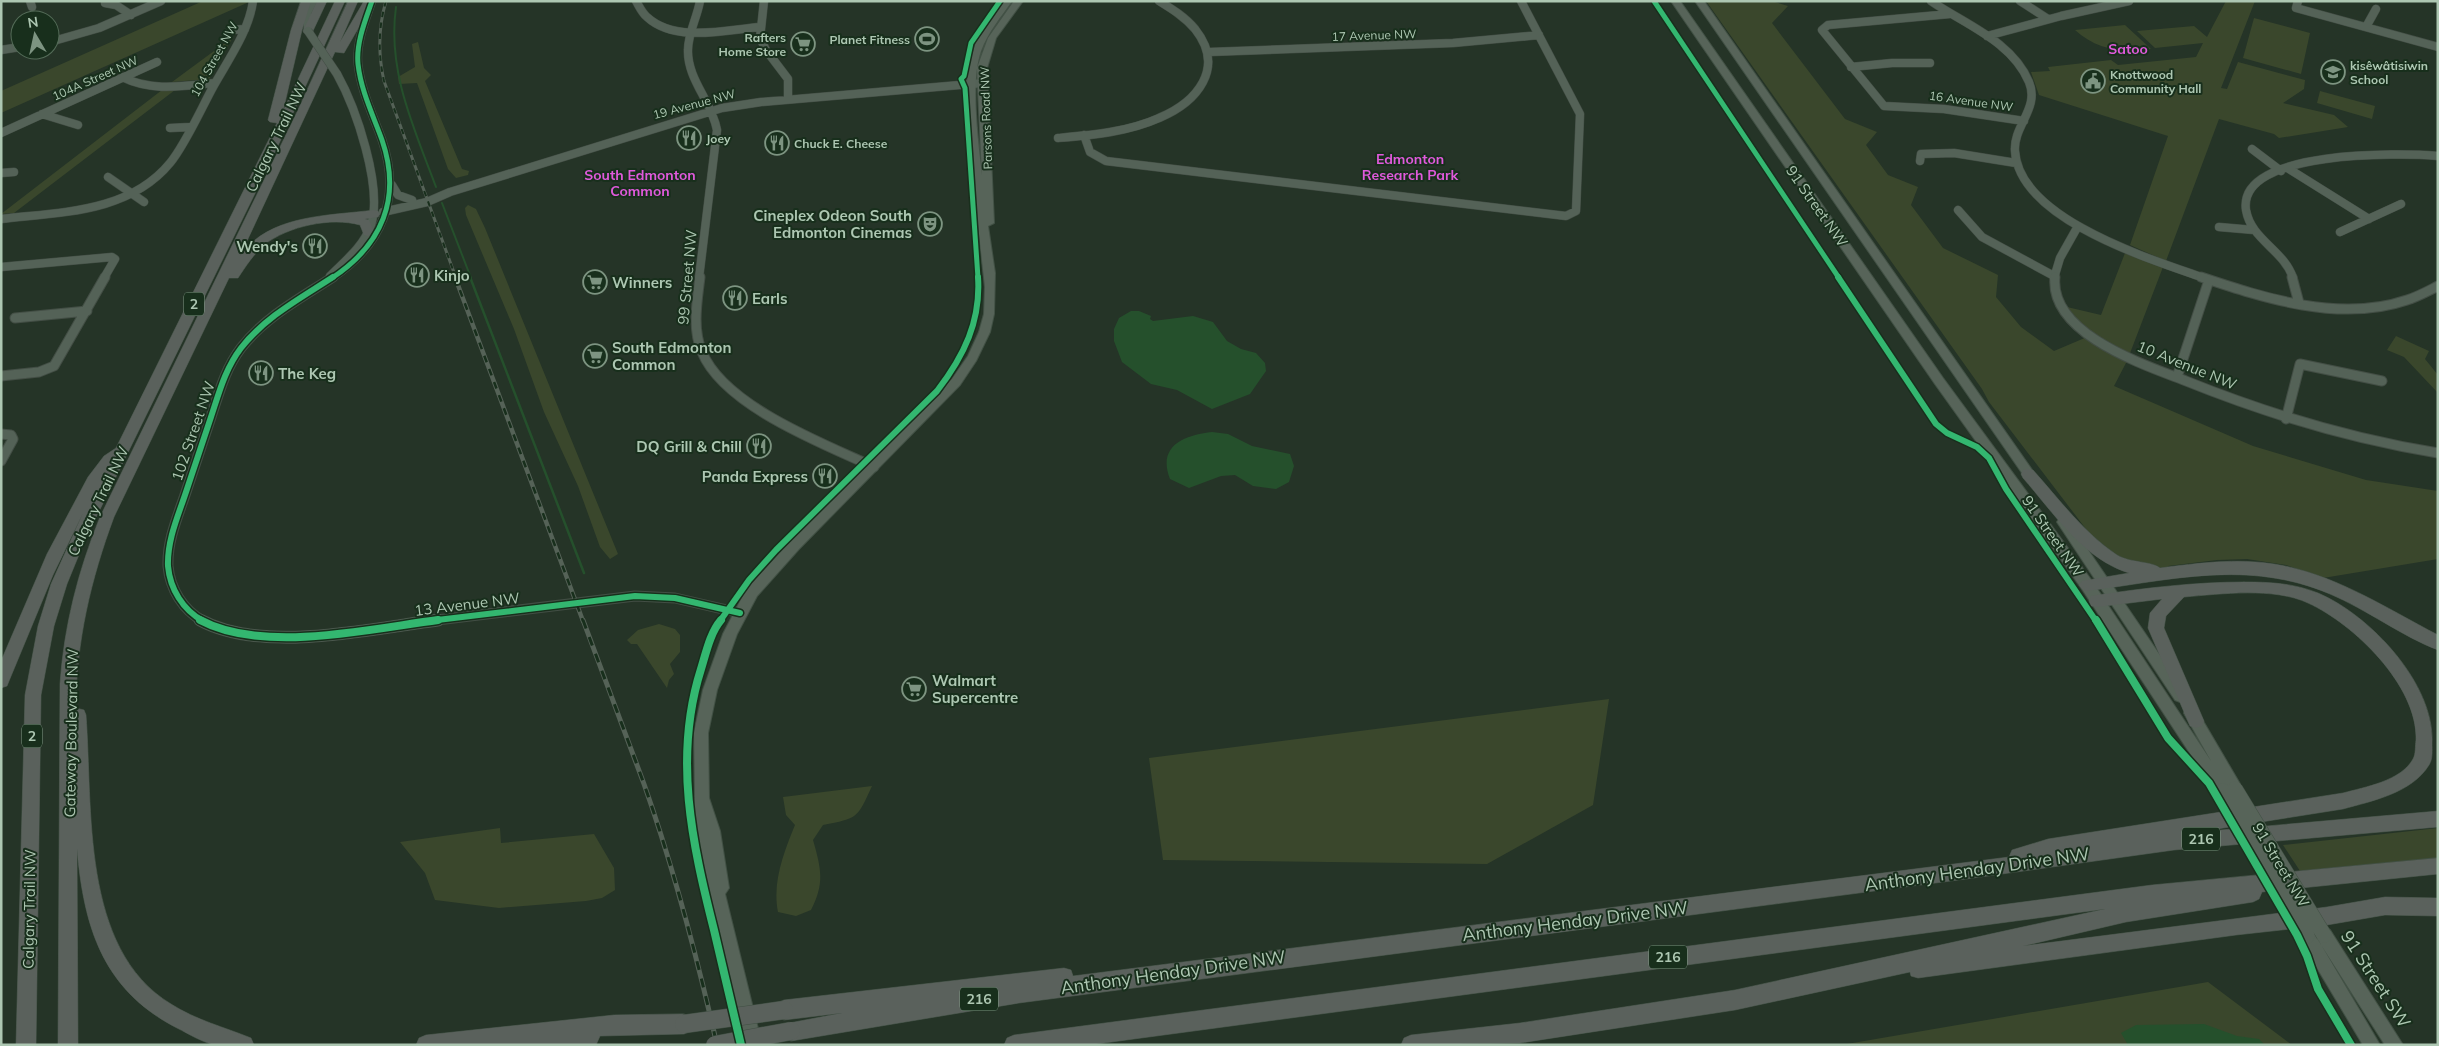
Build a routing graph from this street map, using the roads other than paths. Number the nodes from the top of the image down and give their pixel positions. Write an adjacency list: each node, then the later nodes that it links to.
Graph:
1 (161, 1): 26 (street)
2 (253, 1): 31 (street, 104 Street NW)
3 (306, 1): 62 (highway)
4 (313, 1): 33 (street)
5 (322, 1): 33 (highway)
6 (340, 1): 62 (highway, Calgary Trail NW / 2)
7 (353, 1): 49 (highway, Gateway Boulevard NW / 2)
8 (371, 1): 49 (highway); 67 (street)
9 (636, 1): 34 (street)
10 (700, 1): 34 (street, 99 Street NW)
11 (764, 1): 29 (street)
12 (1008, 1): 46 (main road, Parsons Road NW)
13 (1019, 1): 45 (main road, Parsons Road NW)
14 (1159, 1): 25 (street)
15 (1168, 1): 25 (street)
16 (1521, 1): 35 (street)
17 (1675, 1): 105 (main road, 91 Street NW)
18 (1699, 1): 102 (main road, 91 Street NW)
19 (1931, 1): 27 (street)
20 (2020, 1): 28 (street)
21 (2129, 1): 28 (street)
22 (105, 3): 26 (street)
23 (2297, 5): 30 (street)
24 (2376, 9): 30 (street)
25 (1175, 11): 39 (street)
26 (131, 14): 37 (street)
27 (1950, 14): 36 (street); 42 (street)
28 (2048, 19): 36 (street)
29 (760, 27): 34 (street); 47 (street)
30 (2366, 27): 38 (street)
31 (244, 29): 32 (street); 44 (street, 104 Street NW)
32 (231, 30)
33 (308, 31): 73 (street, bridge)
34 (692, 32): 48 (street, 99 Street NW)
35 (1540, 35): 39 (street, 17 Avenue NW); 56 (street)
36 (1987, 36): 51 (street)
37 (60, 39)
38 (2438, 47)
39 (1209, 52): 56 (street)
40 (157, 62): 43 (street, 104A Street NW)
41 (1930, 63): 42 (street)
42 (1851, 67): 51 (street, 16 Avenue NW)
43 (122, 78): 44 (street); 50 (street, 104A Street NW)
44 (215, 83): 53 (street, 104 Street NW)
45 (982, 83): 46 (street, 19 Avenue NW); 83 (main road, Parsons Road NW)
46 (972, 84): 47 (street, 19 Avenue NW); 83 (main road, Parsons Road NW)
47 (788, 99): 48 (street, 19 Avenue NW)
48 (712, 110): 68 (street, 19 Avenue NW); 101 (street, 99 Street NW)
49 (302, 112): 92 (highway, Gateway Boulevard NW / 2)
50 (42, 114): 52 (street, 104A Street NW); 55 (street, 104A Street NW)
51 (2024, 122): 61 (street)
52 (78, 125)
53 (190, 127): 54 (street); 69 (street, 104 Street NW)
54 (170, 128)
55 (1, 133)
56 (1084, 136): 57 (street)
57 (1058, 138)
58 (2252, 149): 63 (street)
59 (2438, 156): 63 (street)
60 (1920, 161): 61 (street)
61 (2016, 162): 78 (street)
62 (264, 163): 98 (highway, Calgary Trail NW / 2)
63 (2285, 170): 77 (street); 80 (street)
64 (14, 172): 65 (street)
65 (1, 173)
66 (108, 177): 69 (street)
67 (392, 185): 70 (street); 73 (street)
68 (450, 192): 70 (street, 19 Avenue NW); 73 (street, 19 Avenue NW)
69 (132, 193): 71 (street); 76 (street, 104 Street NW)
70 (412, 200): 73 (street, 19 Avenue NW)
71 (144, 202)
72 (2401, 204): 77 (street)
73 (381, 210): 75 (highway); 81 (street, 102 Street NW); 87 (street, 102 Street NW)
74 (1958, 210): 85 (street)
75 (346, 218): 81 (highway); 92 (highway)
76 (1, 219)
77 (2369, 219): 82 (street)
78 (2078, 226): 85 (street); 86 (street)
79 (2219, 227): 80 (street)
80 (2254, 230): 89 (street)
81 (368, 232): 87 (street, 102 Street NW)
82 (2340, 232)
83 (985, 245): 101 (main road, Parsons Road NW)
84 (1, 267): 90 (street)
85 (2054, 276): 94 (street, 10 Avenue NW)
86 (2209, 280): 89 (street); 94 (street)
87 (325, 282): 110 (street, 102 Street NW)
88 (2438, 286): 89 (street)
89 (2298, 303)
90 (87, 311): 91 (street); 93 (street)
91 (15, 318)
92 (192, 342): 113 (highway, Gateway Boulevard NW / 2)
93 (1, 376)
94 (2177, 377): 96 (street, 10 Avenue NW)
95 (2382, 381): 96 (street)
96 (2286, 419): 99 (street, 10 Avenue NW)
97 (1, 434): 100 (street)
98 (125, 445): 112 (highway); 126 (highway, Calgary Trail NW / 2)
99 (2438, 453)
100 (1, 461)
101 (874, 467): 109 (main road, Parsons Road NW)
102 (2028, 474): 103 (highway); 104 (main road, 91 Street NW)
103 (2193, 572): 104 (highway); 111 (highway)
104 (2106, 583): 105 (highway); 107 (main road, 91 Street NW)
105 (2087, 585): 108 (main road, 91 Street NW)
106 (2180, 591): 107 (highway); 114 (highway); 118 (highway)
107 (2116, 598): 108 (highway); 114 (main road, 91 Street NW)
108 (2097, 601): 115 (main road, 91 Street NW)
109 (740, 613): 110 (street, 13 Avenue NW); 133 (main road, Parsons Road NW)
110 (199, 619)
111 (2438, 643)
112 (1, 681)
113 (68, 684): 124 (highway, Gateway Boulevard NW / 2); 129 (highway)
114 (2196, 721): 115 (main road, 91 Street NW)
115 (2229, 790): 121 (main road, 91 Street NW, bridge); 136 (main road, 91 Street NW, bridge)
116 (2438, 819): 118 (highway, Anthony Henday Drive NW / 216)
117 (2438, 866): 119 (highway, 216)
118 (1966, 871): 122 (highway, Anthony Henday Drive NW / 216)
119 (2322, 876): 123 (highway); 134 (highway, 216)
120 (2438, 907): 123 (highway)
121 (2324, 935): 137 (main road, 91 Street SW)
122 (1168, 973): 125 (highway, bridge); 132 (highway, Anthony Henday Drive NW / 216, bridge)
123 (1864, 973): 135 (highway)
124 (70, 1003): 127 (highway, Gateway Boulevard NW / 2); 128 (highway)
125 (684, 1024): 130 (highway); 131 (highway)
126 (26, 1045)
127 (68, 1045)
128 (74, 1045)
129 (244, 1045)
130 (426, 1045)
131 (540, 1045)
132 (716, 1045)
133 (754, 1045)
134 (1014, 1045)
135 (1411, 1045)
136 (2372, 1045)
137 (2396, 1045)

